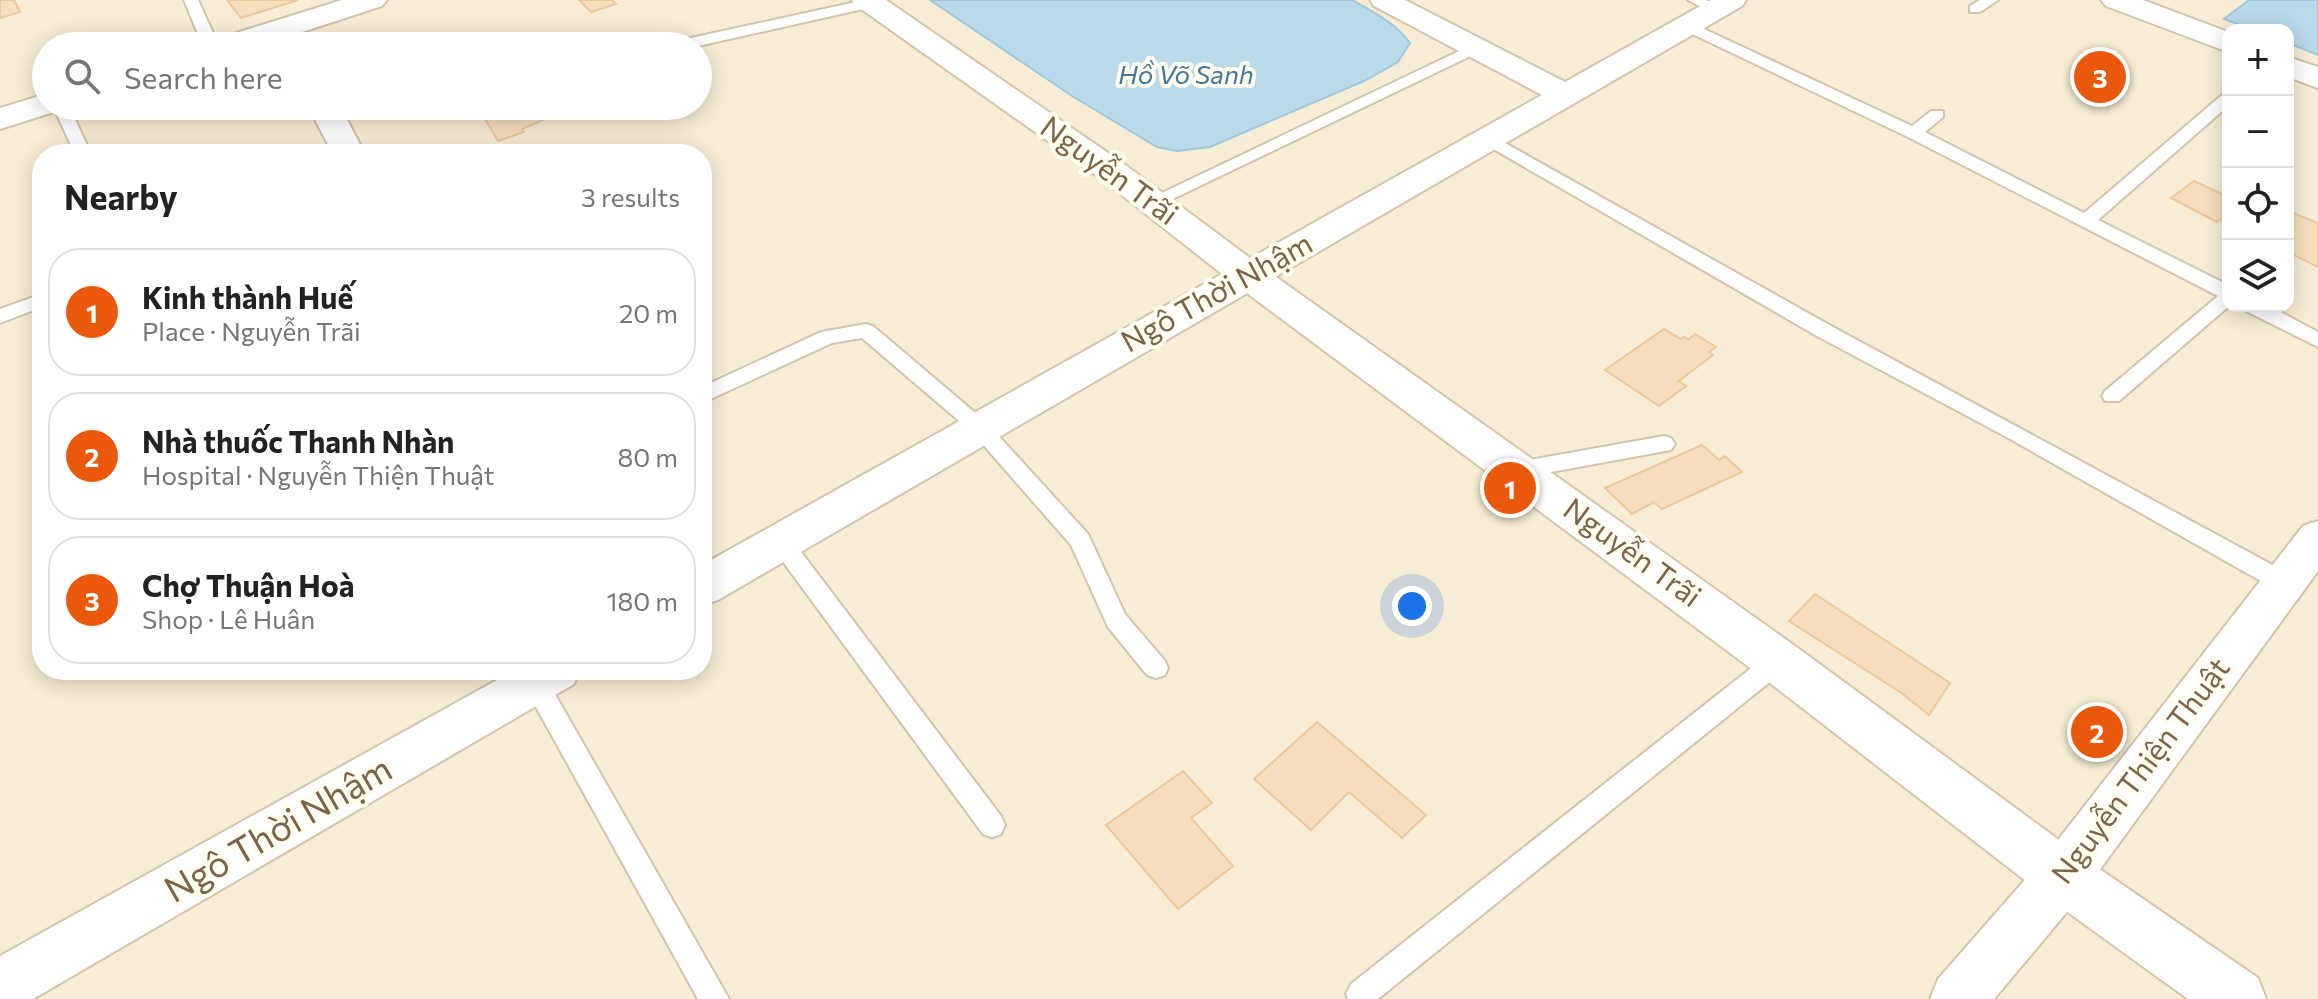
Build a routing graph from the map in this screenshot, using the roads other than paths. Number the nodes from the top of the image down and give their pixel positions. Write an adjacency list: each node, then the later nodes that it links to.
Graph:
1 (191, 0): 9 (lane)
2 (372, 0): 10 (main road)
3 (1384, 0): 13 (street)
4 (1991, 0): 8 (lane)
5 (2116, 0): 12 (main road)
6 (870, 2): 11 (lane); 27 (main road, Nguyễn Trãi)
7 (1707, 9): 16 (street, Ngô Thời Nhậm); 23 (lane)
8 (1975, 9)
9 (205, 32)
10 (298, 32)
11 (712, 38)
12 (2222, 41)
13 (1476, 48): 16 (street); 27 (lane)
14 (2294, 68): 15 (main road)
15 (2318, 78)
16 (1566, 95): 24 (street, Ngô Thời Nhậm)
17 (2222, 103): 28 (lane)
18 (32, 109): 20 (main road)
19 (1937, 114): 23 (lane)
20 (0, 119)
21 (67, 120): 25 (lane)
22 (331, 120): 26 (street)
23 (1914, 133): 28 (lane)
24 (1489, 139): 29 (street, Ngô Thời Nhậm); 42 (lane)
25 (78, 144)
26 (344, 144)
27 (1152, 202): 29 (main road, Nguyễn Trãi)
28 (2088, 219): 30 (lane)
29 (1249, 276): 38 (street, Ngô Thời Nhậm); 40 (main road, Nguyễn Trãi)
30 (2222, 292)
31 (2222, 300): 37 (lane)
32 (32, 304): 34 (lane)
33 (2264, 312): 35 (lane)
34 (0, 316)
35 (2318, 340)
36 (712, 391): 38 (lane)
37 (2112, 396)
38 (979, 427): 41 (street, Ngô Thời Nhậm); 45 (lane)
39 (1664, 444): 40 (lane)
40 (1518, 470): 44 (main road, Nguyễn Trãi)
41 (781, 542): 43 (street, Ngô Thời Nhậm); 48 (lane)
42 (2304, 563): 49 (street, Nguyễn Thiện Thuật)
43 (712, 581)
44 (1778, 661): 49 (main road, Nguyễn Trãi); 51 (lane)
45 (1156, 668)
46 (539, 680): 50 (street, Ngô Thời Nhậm)
47 (548, 680): 52 (lane)
48 (992, 825)
49 (2063, 876): 53 (street, Nguyễn Thiện Thuật); 54 (main road, Nguyễn Trãi)
50 (0, 987)
51 (1361, 994)
52 (714, 999)
53 (1958, 999)
54 (2237, 999)

